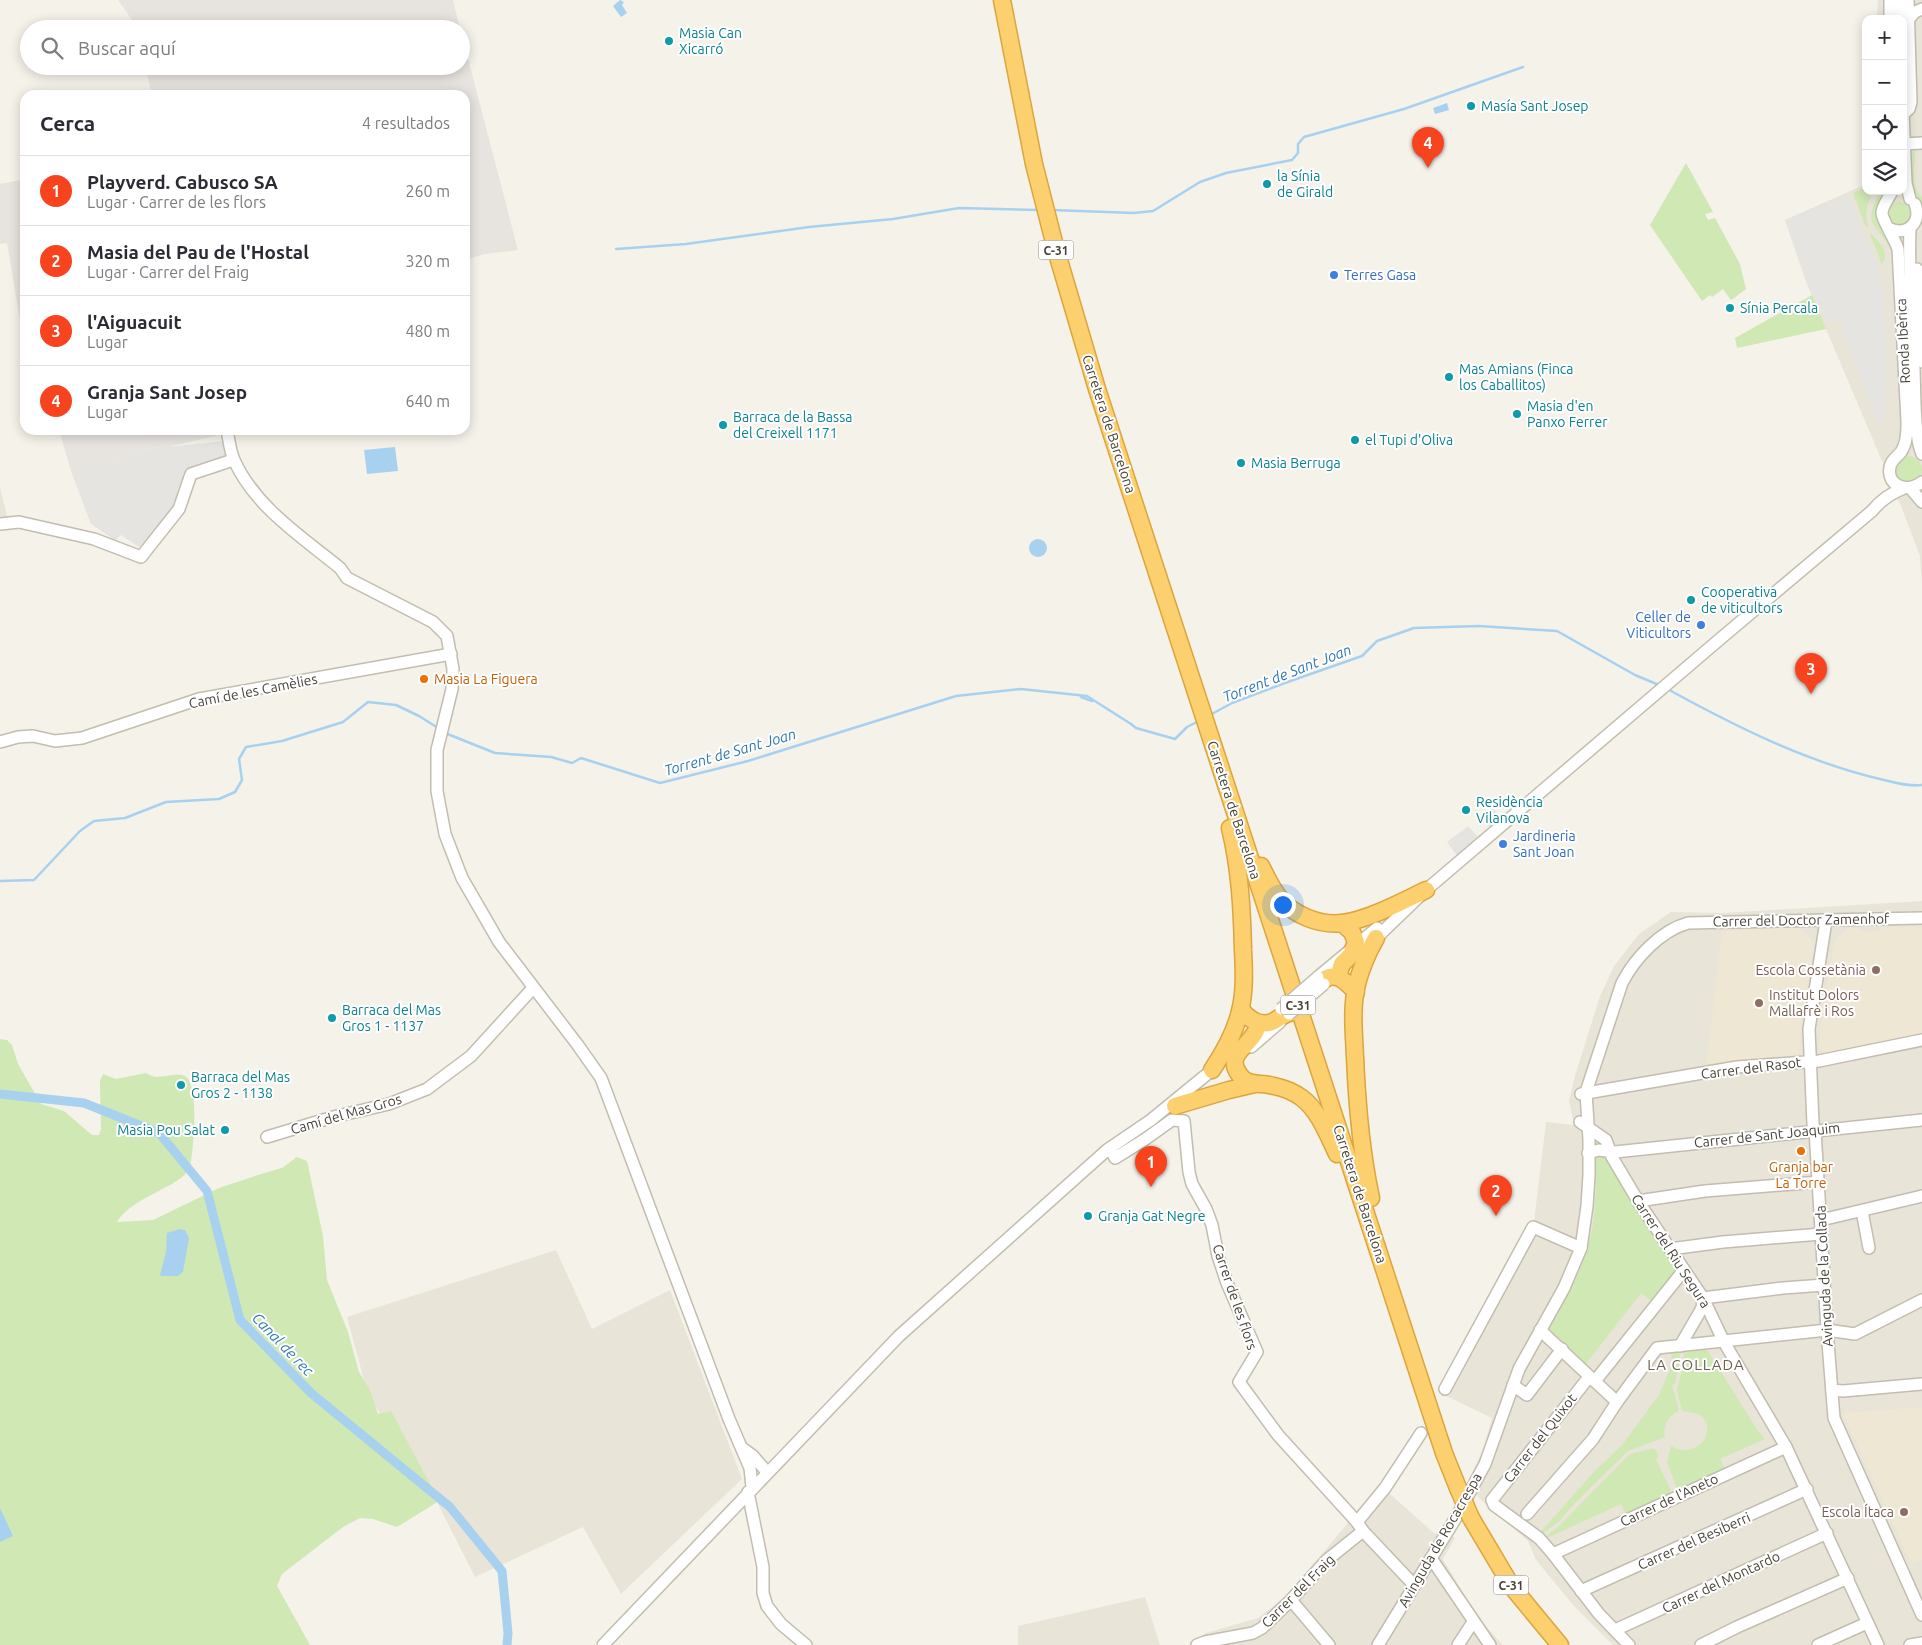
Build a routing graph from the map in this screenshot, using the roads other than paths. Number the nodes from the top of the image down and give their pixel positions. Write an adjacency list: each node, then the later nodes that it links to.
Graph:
1 (1002, 0): 34 (highway, Carretera de Barcelona / C-31)
2 (1890, 0): 6 (street)
3 (1900, 0): 7 (street, Ronda Ibèrica)
4 (1909, 0): 5 (street); 8 (street, Ronda Ibèrica)
5 (1922, 8): 9 (street)
6 (1890, 15)
7 (1903, 15)
8 (1905, 15)
9 (1907, 18)
10 (1907, 55): 11 (street, Ronda Ibèrica)
11 (1907, 110)
12 (1907, 144): 13 (street)
13 (1922, 144)
14 (1904, 150): 17 (street, Ronda Ibèrica)
15 (1890, 195): 16 (street, Ronda Ibèrica)
16 (1887, 202): 17 (street); 19 (street, Ronda Ibèrica)
17 (1915, 204): 18 (street, Ronda Ibèrica)
18 (1916, 224): 19 (street); 20 (street, Ronda Ibèrica)
19 (1890, 228): 24 (street, Ronda Ibèrica)
20 (1909, 254): 21 (street, Ronda Ibèrica); 22 (street, Ronda Ibèrica)
21 (1922, 362)
22 (1919, 406): 25 (street, Ronda Ibèrica)
23 (228, 435): 26 (street)
24 (1900, 454): 25 (street, Ronda Ibèrica); 27 (street, Ronda Ibèrica)
25 (1922, 456)
26 (233, 460): 32 (street); 33 (street)
27 (1890, 474): 29 (street); 31 (street, Ronda Ibèrica)
28 (1922, 482): 29 (street)
29 (1907, 488): 30 (street); 31 (street)
30 (1922, 502)
31 (1879, 503): 36 (street)
32 (0, 524)
33 (451, 654): 35 (street, Camí de les Camèlies); 45 (street)
34 (1208, 730): 40 (highway); 48 (highway); 76 (highway, Carretera de Barcelona / C-31)
35 (0, 742)
36 (1426, 890): 37 (street); 40 (highway)
37 (1411, 904): 42 (street); 43 (street)
38 (1922, 918): 39 (street, Carrer del Doctor Zamenhof)
39 (1826, 921): 41 (street, Carrer del Doctor Zamenhof); 53 (street, Avinguda de la Collada)
40 (1342, 923): 43 (highway)
41 (1681, 925): 56 (street, Avinguda de Rocacrespa)
42 (1376, 938): 44 (street); 47 (highway)
43 (1354, 947): 44 (street); 44 (highway)
44 (1329, 977): 46 (highway); 47 (highway); 49 (street, bridge)
45 (533, 988): 62 (street, Camí del Mas Gros); 95 (street)
46 (1301, 992): 49 (street, bridge)
47 (1356, 992): 76 (highway)
48 (1241, 1009): 50 (highway); 54 (highway)
49 (1288, 1012): 50 (highway); 52 (street)
50 (1261, 1027): 52 (highway); 54 (street)
51 (1922, 1040): 53 (street, Carrer del Rasot)
52 (1235, 1060): 55 (highway); 57 (street)
53 (1810, 1061): 56 (street, Carrer del Rasot); 61 (street, Avinguda de la Collada)
54 (1212, 1070): 58 (street)
55 (1255, 1084): 57 (highway); 76 (highway)
56 (1583, 1093): 60 (street, Avinguda de Rocacrespa)
57 (1175, 1106): 58 (street)
58 (1151, 1120): 63 (street)
59 (1922, 1120): 61 (street, Carrer de Sant Joaquim)
60 (1584, 1124): 64 (street, Carrer del Riu Segura); 65 (street, Avinguda de Rocacrespa)
61 (1815, 1130): 64 (street, Carrer de Sant Joaquim); 66 (street, Avinguda de la Collada)
62 (267, 1137)
63 (1110, 1148): 97 (street); 103 (street, Carrer de les flors)
64 (1611, 1152): 65 (street, Carrer de Sant Joaquim); 68 (street, Carrer del Riu Segura)
65 (1588, 1153): 72 (street, Avinguda de Rocacrespa)
66 (1819, 1182): 68 (street); 70 (street, Avinguda de la Collada)
67 (1922, 1196): 69 (street)
68 (1638, 1201): 74 (street, Carrer del Riu Segura)
69 (1862, 1211): 70 (street); 73 (street)
70 (1821, 1220): 71 (street, Avinguda de la Collada)
71 (1821, 1234): 74 (street); 77 (street, Avinguda de la Collada)
72 (1581, 1248): 80 (street, Avinguda de Rocacrespa); 90 (street)
73 (1869, 1248)
74 (1670, 1249): 75 (street, Carrer del Riu Segura)
75 (1684, 1270): 78 (street, Carrer del Riu Segura); 87 (street, Carrer del Quixot)
76 (1386, 1274): 123 (highway, Carretera de Barcelona / C-31, bridge)
77 (1824, 1285): 78 (street); 81 (street, Avinguda de la Collada)
78 (1703, 1298): 83 (street, Carrer del Riu Segura); 84 (street)
79 (1922, 1300): 82 (street)
80 (1540, 1330): 86 (street); 89 (street, Avinguda de Rocacrespa)
81 (1826, 1330): 82 (street); 83 (street); 85 (street, Avinguda de la Collada)
82 (1848, 1333): 85 (street)
83 (1724, 1342): 84 (street); 94 (street, Carrer del Riu Segura)
84 (1680, 1346): 92 (street)
85 (1828, 1347): 91 (street, Avinguda de la Collada)
86 (1562, 1349): 87 (street); 89 (street)
87 (1592, 1379): 92 (street); 105 (street, Carrer del Quixot)
88 (1922, 1384): 91 (street)
89 (1513, 1386): 106 (street, Avinguda de Rocacrespa)
90 (1445, 1389)
91 (1832, 1390): 111 (street, Avinguda de la Collada)
92 (1617, 1402): 102 (street)
93 (1421, 1433): 103 (street, Carrer del Fraig)
94 (1786, 1447): 100 (street, Carrer del Riu Segura); 105 (street, Carrer de l'Aneto)
95 (742, 1448): 96 (street); 98 (street)
96 (753, 1456): 97 (street); 99 (street)
97 (781, 1458): 99 (street)
98 (750, 1468): 99 (street); 101 (street)
99 (767, 1472): 101 (street)
100 (1807, 1489): 104 (street, Carrer del Riu Segura); 109 (street, Carrer del Besiberri)
101 (750, 1490): 116 (street); 117 (street)
102 (1526, 1514)
103 (1360, 1526): 108 (street); 110 (street, Carrer del Fraig)
104 (1826, 1533): 107 (street, Carrer del Riu Segura); 114 (street, Carrer del Montardo)
105 (1553, 1554): 109 (street)
106 (1431, 1558): 108 (street, Avinguda de Rocacrespa); 112 (street)
107 (1848, 1578): 113 (street, Carrer del Riu Segura); 125 (street)
108 (1414, 1585): 120 (street, Avinguda de Rocacrespa)
109 (1581, 1591): 114 (street)
110 (1291, 1600): 118 (street, Carrer del Fraig); 119 (street)
111 (1922, 1615)
112 (1473, 1622): 121 (street); 122 (street)
113 (1867, 1623): 126 (street); 127 (street, Carrer del Riu Segura)
114 (1615, 1630): 124 (street)
115 (1922, 1643): 128 (street)
116 (603, 1645)
117 (806, 1645)
118 (1197, 1645)
119 (1329, 1645)
120 (1378, 1645)
121 (1458, 1645)
122 (1490, 1645)
123 (1560, 1645)
124 (1629, 1645)
125 (1701, 1645)
126 (1818, 1645)
127 (1878, 1645)
128 (1910, 1645)

